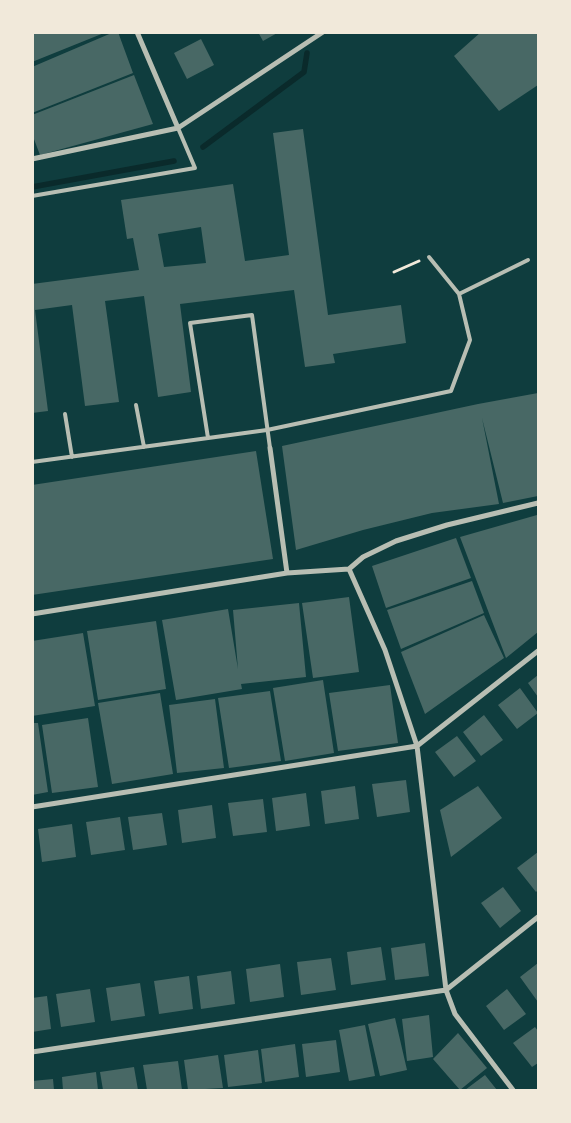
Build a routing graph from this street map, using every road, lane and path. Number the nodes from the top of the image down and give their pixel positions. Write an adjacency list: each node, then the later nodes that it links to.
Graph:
1 (138, 32): 3 (street)
2 (323, 32): 3 (street)
3 (178, 128): 4 (street); 5 (lane)
4 (32, 159)
5 (32, 196)
6 (429, 257): 8 (path); 9 (lane)
7 (528, 260): 9 (lane)
8 (394, 272)
9 (459, 294): 12 (lane)
10 (136, 405): 14 (lane)
11 (66, 414): 16 (lane)
12 (267, 430): 13 (lane); 13 (lane); 15 (lane)
13 (208, 438): 14 (lane)
14 (144, 447): 16 (lane)
15 (270, 448): 20 (street)
16 (72, 457): 17 (lane)
17 (32, 462)
18 (538, 503): 19 (street)
19 (348, 569): 20 (street); 23 (street)
20 (287, 573): 21 (street)
21 (32, 614)
22 (538, 651): 23 (street)
23 (417, 746): 24 (street); 26 (street)
24 (32, 807)
25 (538, 917): 26 (street)
26 (446, 990): 27 (street); 28 (street)
27 (32, 1052)
28 (513, 1090)

